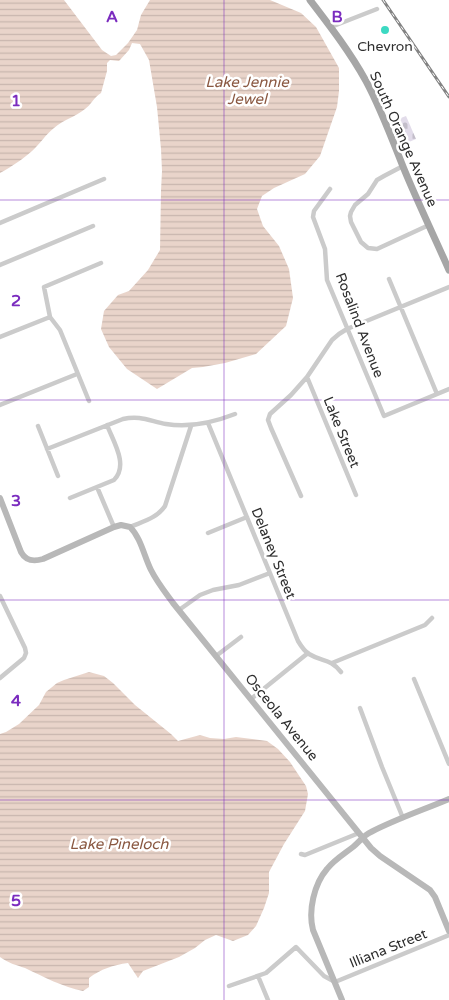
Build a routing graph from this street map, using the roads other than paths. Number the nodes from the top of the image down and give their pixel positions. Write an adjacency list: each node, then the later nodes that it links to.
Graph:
1 (310, 0): 3 (main road, South Orange Avenue)
2 (377, 9): 3 (street)
3 (331, 27): 4 (main road, South Orange Avenue)
4 (403, 166): 8 (main road, South Orange Avenue); 8 (street)
5 (104, 179): 7 (street)
6 (330, 189): 17 (street, Rosalind Avenue)
7 (0, 223)
8 (429, 225): 12 (main road, South Orange Avenue)
9 (92, 226): 11 (street)
10 (101, 263): 16 (street)
11 (0, 265)
12 (449, 270)
13 (389, 279): 15 (street)
14 (449, 287): 15 (street)
15 (401, 308): 17 (street); 22 (street)
16 (50, 317): 18 (street); 19 (street)
17 (348, 329): 20 (street); 22 (street, Rosalind Avenue)
18 (0, 337)
19 (77, 374): 23 (street); 24 (street)
20 (307, 377): 33 (street, Lake Street); 34 (street)
21 (449, 389): 22 (street)
22 (437, 394)
23 (89, 401)
24 (0, 406)
25 (235, 414): 26 (street)
26 (208, 423): 29 (street); 38 (street, Delaney Street)
27 (107, 425): 29 (street); 30 (street); 32 (street)
28 (38, 426): 30 (street)
29 (191, 426): 40 (street)
30 (47, 449): 31 (street)
31 (58, 476)
32 (97, 487): 36 (street); 39 (street)
33 (356, 495)
34 (301, 496)
35 (0, 498): 37 (street)
36 (70, 498)
37 (3, 512): 39 (street)
38 (247, 517): 41 (street); 42 (street, Delaney Street)
39 (114, 527): 40 (street)
40 (130, 527): 45 (street, Osceola Avenue)
41 (208, 533)
42 (270, 573): 45 (street); 48 (street, Delaney Street)
43 (0, 596): 44 (street)
44 (1, 603): 52 (street)
45 (179, 610): 49 (street, Osceola Avenue)
46 (432, 618): 50 (street)
47 (241, 637): 49 (street)
48 (308, 653): 50 (street); 54 (street)
49 (216, 656): 54 (street, Osceola Avenue)
50 (332, 663): 51 (street)
51 (341, 672)
52 (0, 678)
53 (414, 679): 56 (street)
54 (251, 698): 59 (street, Osceola Avenue)
55 (360, 708): 58 (street)
56 (449, 764)
57 (449, 799): 58 (street)
58 (403, 818): 59 (street)
59 (361, 835): 60 (street); 61 (street, Osceola Avenue); 64 (street)
60 (301, 854)
61 (449, 931)
62 (449, 935): 64 (street, Illiana Street)
63 (258, 976): 64 (street); 65 (street); 66 (street)
64 (335, 982): 67 (street)
65 (229, 986)
66 (268, 1000)
67 (342, 1000)

